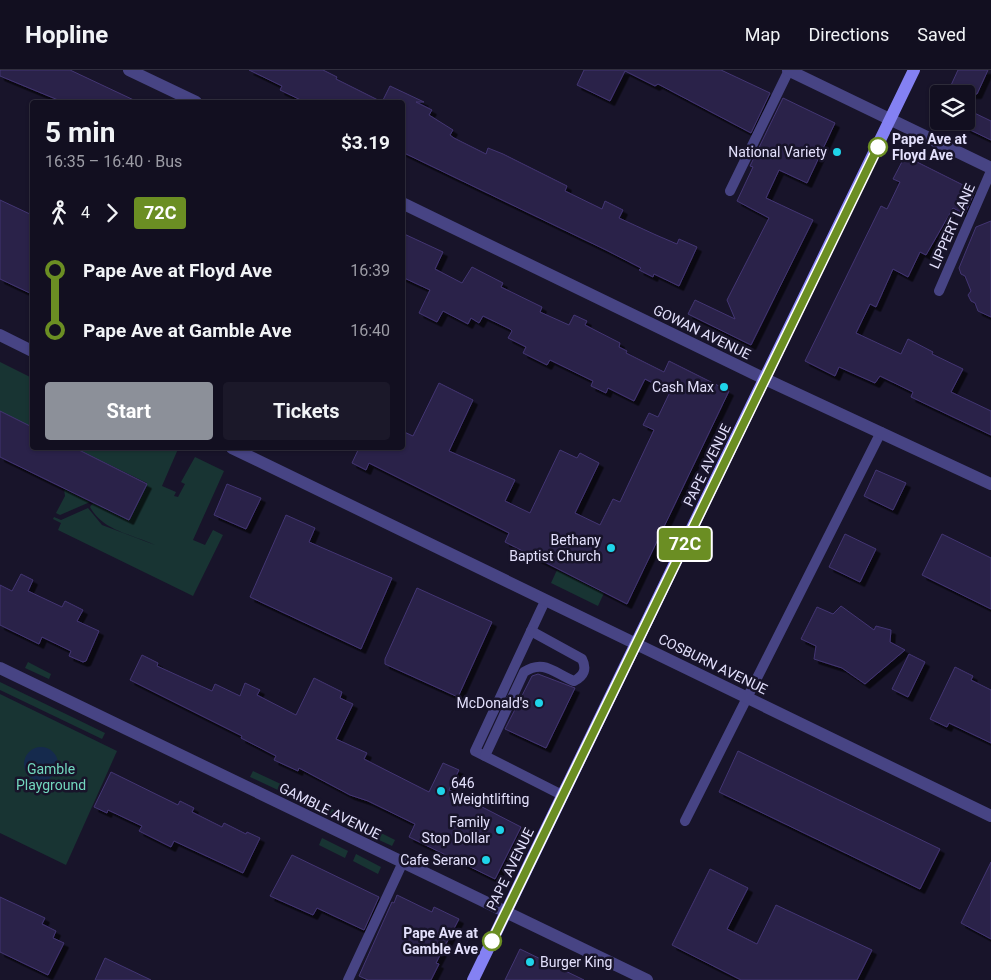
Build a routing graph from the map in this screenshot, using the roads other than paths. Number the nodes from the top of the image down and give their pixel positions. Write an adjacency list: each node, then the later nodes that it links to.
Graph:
1 (129, 70): 4 (street)
2 (788, 70): 5 (street); 7 (lane)
3 (914, 70): 5 (main road, PAPE AVENUE)
4 (192, 100)
5 (891, 120): 6 (street); 12 (main road, PAPE AVENUE)
6 (991, 170): 9 (lane, LIPPERT LANE)
7 (730, 191)
8 (405, 204): 12 (street, GOWAN AVENUE)
9 (939, 291)
10 (0, 335): 11 (street)
11 (30, 350)
12 (765, 379): 13 (street, GOWAN AVENUE); 18 (main road, PAPE AVENUE)
13 (881, 432): 15 (street, GOWAN AVENUE); 20 (lane)
14 (236, 450): 16 (street, COSBURN AVENUE)
15 (991, 484)
16 (545, 601): 17 (lane); 18 (street, COSBURN AVENUE)
17 (532, 631): 21 (lane); 21 (lane)
18 (636, 644): 20 (street, COSBURN AVENUE); 22 (main road, PAPE AVENUE)
19 (0, 668): 25 (street, GAMBLE AVENUE)
20 (748, 698): 23 (street, COSBURN AVENUE); 24 (lane)
21 (485, 756): 22 (lane)
22 (562, 795): 26 (main road, PAPE AVENUE)
23 (991, 816)
24 (686, 821)
25 (403, 862): 26 (street, GAMBLE AVENUE); 27 (lane)
26 (505, 912): 28 (main road, PAPE AVENUE); 29 (street, GAMBLE AVENUE)
27 (348, 980)
28 (473, 980)
29 (647, 980)

